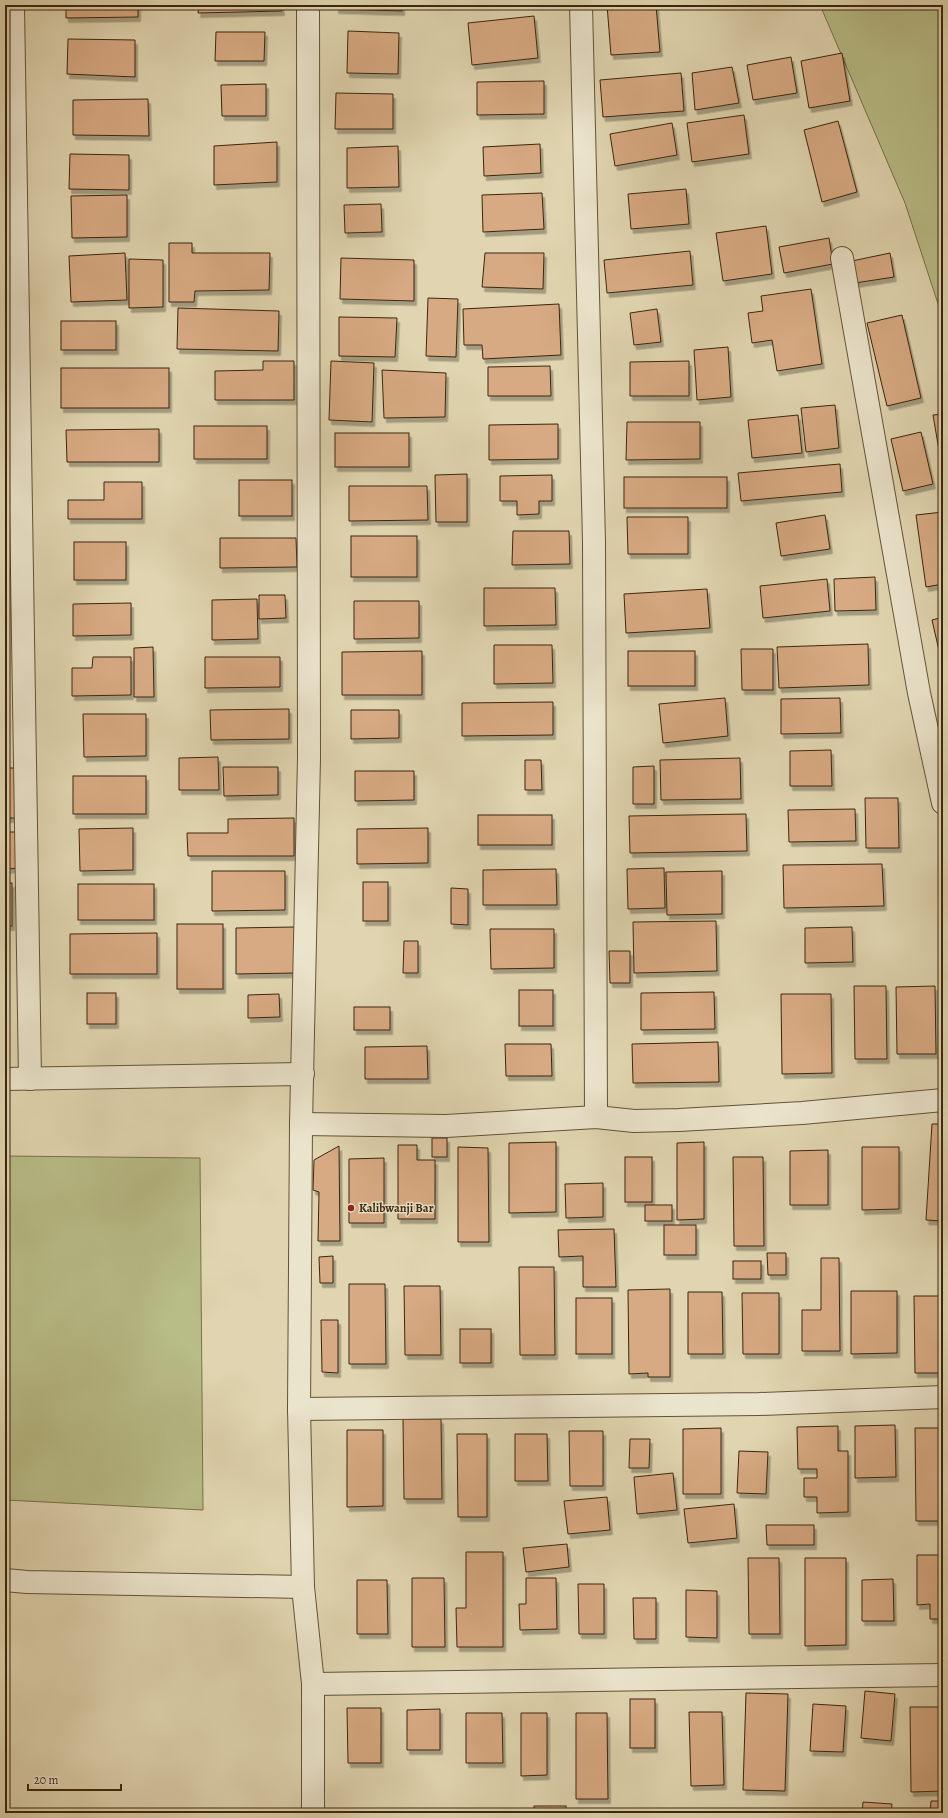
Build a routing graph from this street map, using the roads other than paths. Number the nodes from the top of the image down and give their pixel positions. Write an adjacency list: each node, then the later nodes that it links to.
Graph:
1 (13, 5): 8 (street)
2 (308, 5): 6 (street)
3 (581, 5): 10 (street)
4 (842, 258): 5 (street)
5 (943, 803)
6 (303, 1074): 8 (street); 11 (street)
7 (5, 1079): 8 (street)
8 (30, 1079)
9 (943, 1100): 10 (street)
10 (596, 1117): 11 (street)
11 (301, 1124): 13 (street)
12 (943, 1397): 13 (street)
13 (299, 1409): 15 (street)
14 (5, 1580): 15 (street)
15 (303, 1587): 17 (street)
16 (943, 1675): 17 (street)
17 (313, 1684): 18 (street)
18 (313, 1813)

